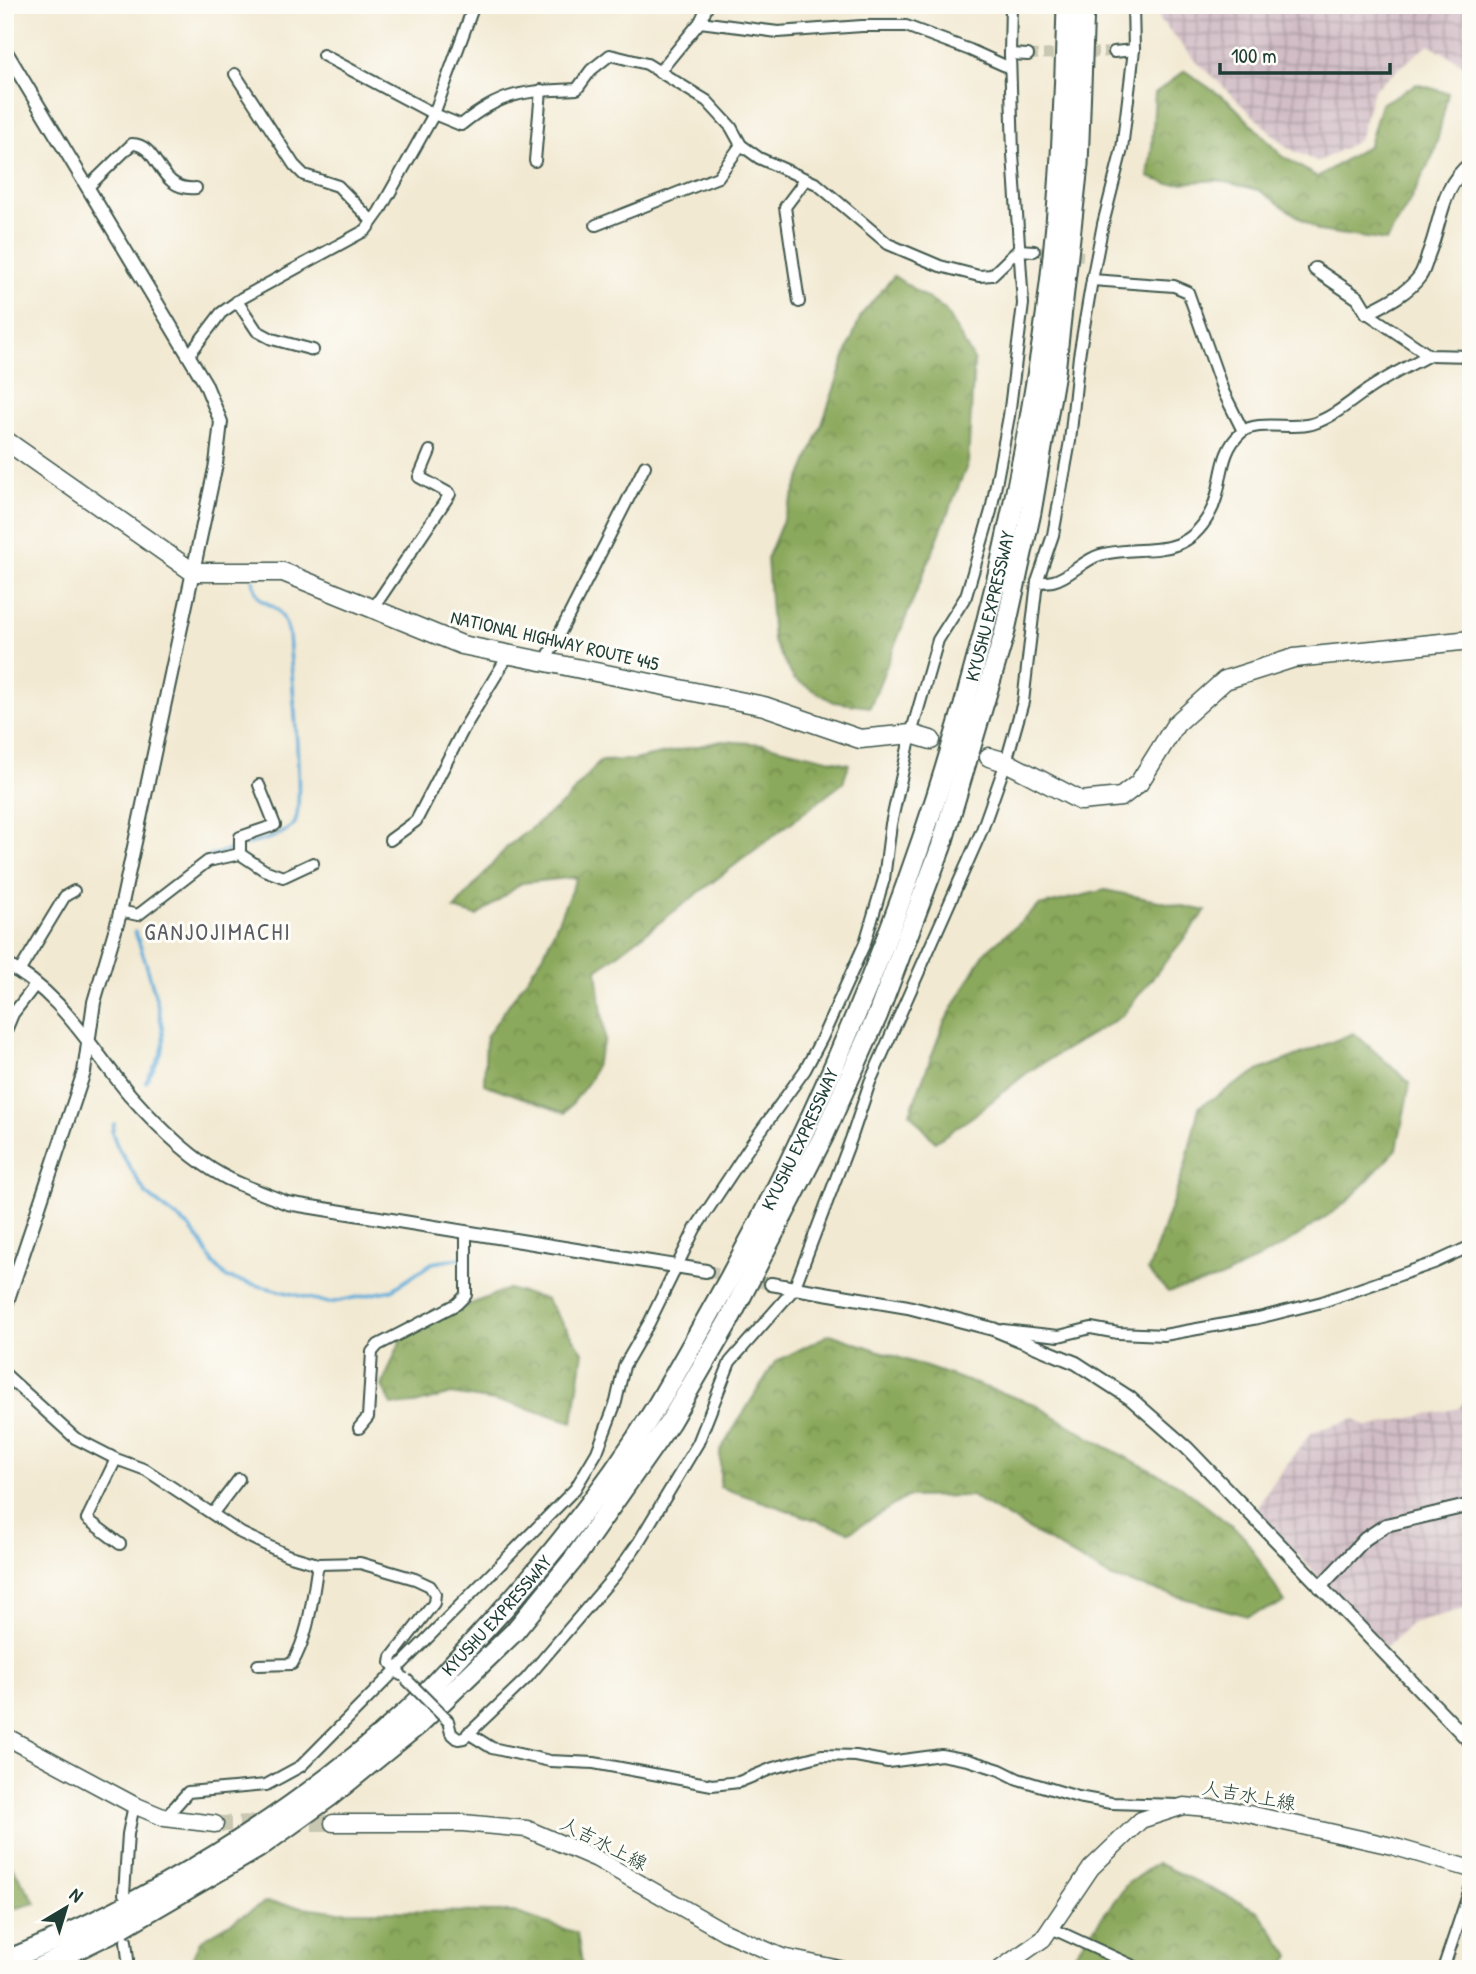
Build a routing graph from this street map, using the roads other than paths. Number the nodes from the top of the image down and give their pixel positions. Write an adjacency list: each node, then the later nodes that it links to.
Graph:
1 (474, 5): 18 (street)
2 (708, 5): 7 (street)
3 (1011, 5): 11 (street)
4 (1067, 5): 97 (highway, KYUSHU EXPRESSWAY)
5 (1084, 5): 99 (highway, KYUSHU EXPRESSWAY)
6 (1133, 5): 9 (street)
7 (700, 22): 14 (street); 15 (street)
8 (5, 50): 23 (street)
9 (1134, 50): 10 (street); 30 (street)
10 (1114, 52)
11 (1010, 54): 13 (street); 14 (street)
12 (323, 55): 18 (street)
13 (1028, 55)
14 (1010, 68): 27 (street)
15 (659, 72): 17 (street); 19 (street)
16 (235, 74): 25 (street)
17 (541, 90): 18 (street); 20 (street)
18 (435, 114): 25 (street)
19 (741, 145): 22 (street); 26 (street)
20 (535, 161)
21 (1471, 163): 35 (street)
22 (806, 179): 27 (street); 34 (street)
23 (88, 187): 24 (street); 37 (street)
24 (196, 188)
25 (372, 221): 33 (street)
26 (596, 225)
27 (1018, 250): 28 (street); 50 (street)
28 (1034, 251)
29 (1083, 257): 30 (street)
30 (1096, 258): 32 (street)
31 (1315, 269): 35 (street)
32 (1092, 280): 40 (street); 45 (street)
33 (237, 301): 36 (street); 37 (street)
34 (799, 302)
35 (1367, 313): 38 (street)
36 (313, 350)
37 (189, 355): 44 (street)
38 (1429, 355): 39 (street); 40 (street)
39 (1471, 356)
40 (1243, 431): 45 (street)
41 (5, 440): 44 (highway)
42 (430, 451): 46 (street)
43 (645, 466): 49 (street)
44 (193, 572): 46 (highway, NATIONAL HIGHWAY ROUTE 445); 59 (street)
45 (1037, 582): 53 (street)
46 (372, 610): 48 (highway, NATIONAL HIGHWAY ROUTE 445)
47 (1471, 640): 53 (highway)
48 (509, 654): 49 (highway, NATIONAL HIGHWAY ROUTE 445); 55 (street)
49 (545, 662): 50 (highway, NATIONAL HIGHWAY ROUTE 445)
50 (911, 734): 51 (highway, NATIONAL HIGHWAY ROUTE 445); 67 (street)
51 (931, 740)
52 (989, 757): 53 (highway)
53 (1006, 762): 70 (street)
54 (259, 785): 56 (street)
55 (390, 839)
56 (240, 854): 57 (street); 59 (street)
57 (313, 863)
58 (74, 891): 61 (street)
59 (120, 911): 64 (street)
60 (5, 964): 61 (street)
61 (19, 972): 62 (street)
62 (36, 985): 63 (street); 64 (street)
63 (5, 1033)
64 (88, 1039): 65 (street); 71 (street)
65 (466, 1232): 67 (street); 74 (street)
66 (1471, 1246): 72 (street)
67 (676, 1265): 68 (street); 83 (street)
68 (706, 1271)
69 (771, 1284): 70 (street)
70 (794, 1289): 72 (street); 84 (street)
71 (5, 1308)
72 (993, 1329): 81 (street)
73 (5, 1374): 75 (street)
74 (359, 1427)
75 (116, 1459): 78 (street); 79 (street)
76 (239, 1479): 78 (street)
77 (1471, 1505): 81 (street)
78 (213, 1513): 80 (street)
79 (120, 1544)
80 (318, 1564): 82 (street); 83 (street)
81 (1320, 1587): 86 (street)
82 (258, 1665)
83 (401, 1675): 84 (street, bridge); 89 (street)
84 (468, 1733): 88 (street)
85 (5, 1736): 87 (main road)
86 (1471, 1743)
87 (134, 1805): 89 (main road); 94 (street)
88 (1184, 1806): 92 (main road, 人吉水上線); 95 (main road, 人吉水上線)
89 (165, 1818): 91 (main road)
90 (333, 1823): 100 (main road, 人吉水上線)
91 (215, 1824)
92 (1471, 1869)
93 (1471, 1886): 103 (street)
94 (124, 1894)
95 (1051, 1928): 101 (main road, 人吉水上線); 102 (street)
96 (126, 1941): 98 (street)
97 (5, 1961)
98 (132, 1968)
99 (37, 1969)
100 (839, 1969)
101 (1000, 1969)
102 (1140, 1969)
103 (1443, 1969)

